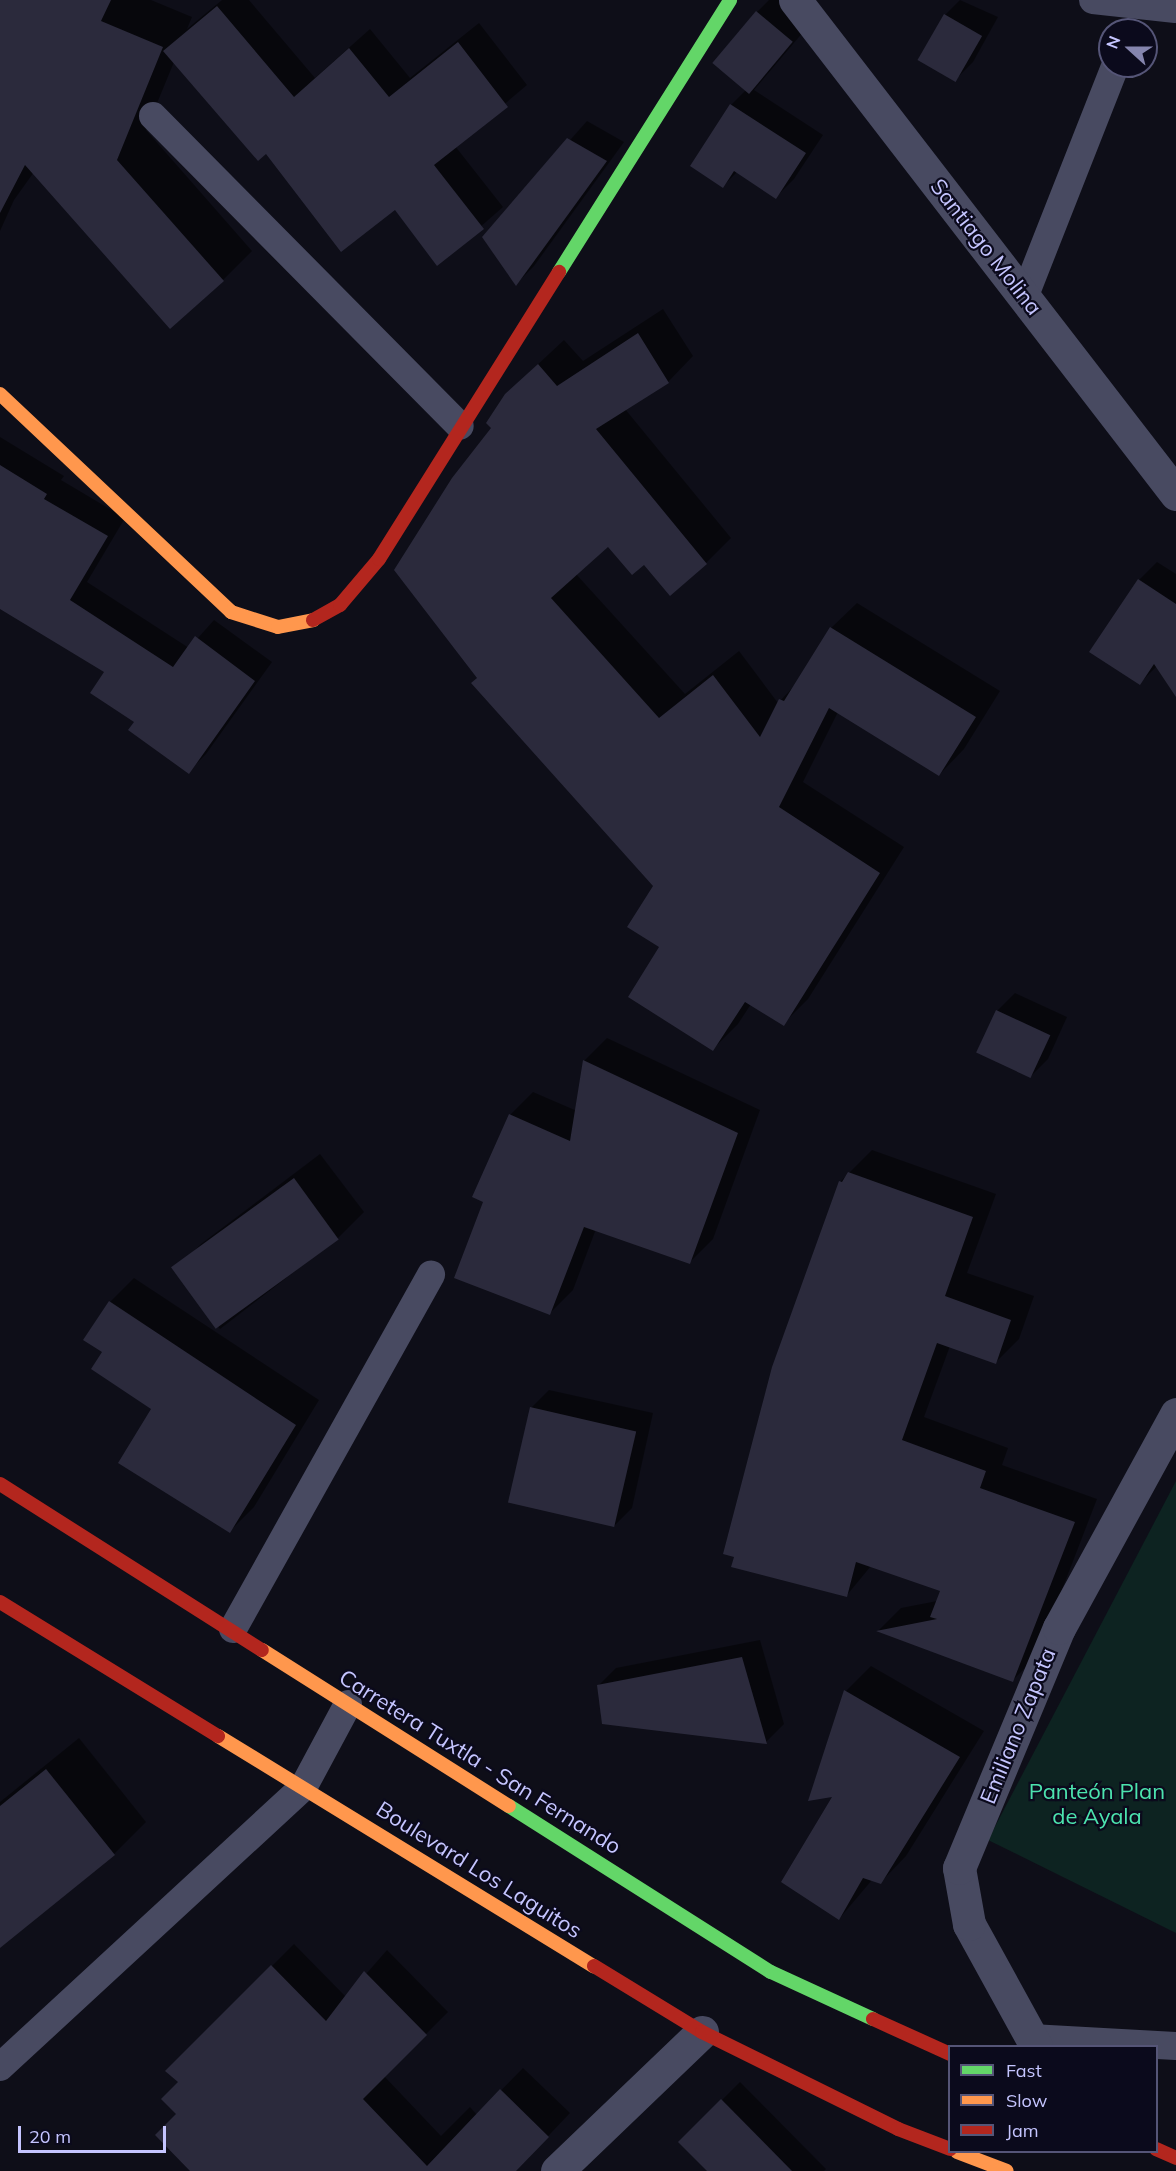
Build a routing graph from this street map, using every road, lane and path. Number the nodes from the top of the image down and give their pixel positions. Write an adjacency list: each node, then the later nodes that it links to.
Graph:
1 (730, 0): 11 (main road)
2 (795, 0): 9 (street, Santiago Molina)
3 (1093, 0): 5 (lane)
4 (1176, 9): 6 (lane)
5 (1131, 18)
6 (1137, 18)
7 (1109, 78): 9 (lane)
8 (153, 116): 11 (lane)
9 (1025, 295): 12 (street, Santiago Molina)
10 (0, 394): 11 (main road)
11 (460, 426)
12 (1176, 494)
13 (431, 1274): 17 (lane)
14 (1176, 1414): 21 (street, Emiliano Zapata)
15 (0, 1484): 17 (main road, Carretera Tuxtla - San Fernando)
16 (0, 1602): 19 (main road, Boulevard Los Laguitos)
17 (232, 1629): 18 (main road, Carretera Tuxtla - San Fernando)
18 (348, 1704): 19 (lane); 25 (main road, Carretera Tuxtla - San Fernando)
19 (304, 1786): 20 (main road, Boulevard Los Laguitos); 26 (lane)
20 (702, 2032): 27 (main road, Boulevard Los Laguitos); 31 (street)
21 (1034, 2042): 22 (lane)
22 (1140, 2045)
23 (1158, 2045): 24 (lane)
24 (1176, 2046)
25 (948, 2053)
26 (0, 2067)
27 (948, 2148)
28 (1158, 2150): 30 (main road)
29 (962, 2153): 32 (main road)
30 (1176, 2158)
31 (557, 2171)
32 (1007, 2171)

